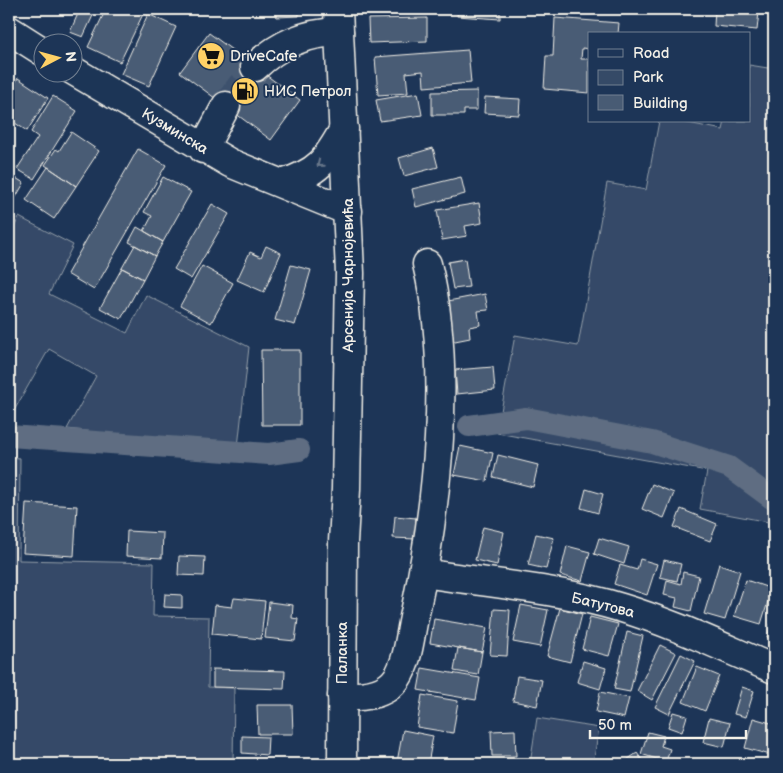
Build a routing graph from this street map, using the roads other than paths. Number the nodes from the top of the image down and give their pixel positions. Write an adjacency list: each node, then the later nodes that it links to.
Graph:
1 (338, 20): 4 (street); 7 (street, Арсенија Чарнојевића)
2 (12, 40): 3 (street)
3 (32, 48)
4 (256, 67)
5 (82, 76): 8 (street, Кузминска)
6 (226, 106): 8 (street)
7 (344, 129): 9 (street, one-way to 9); 10 (street, Арсенија Чарнојевића)
8 (203, 149): 9 (street, Кузминска)
9 (282, 184): 10 (street, Кузминска)
10 (348, 211): 12 (street, Арсенија Чарнојевића)
11 (427, 264): 13 (street)
12 (343, 542): 15 (street, Паланка)
13 (423, 573): 14 (street, Батутова); 15 (street)
14 (774, 669)
15 (342, 696): 16 (street, Паланка)
16 (342, 764)

